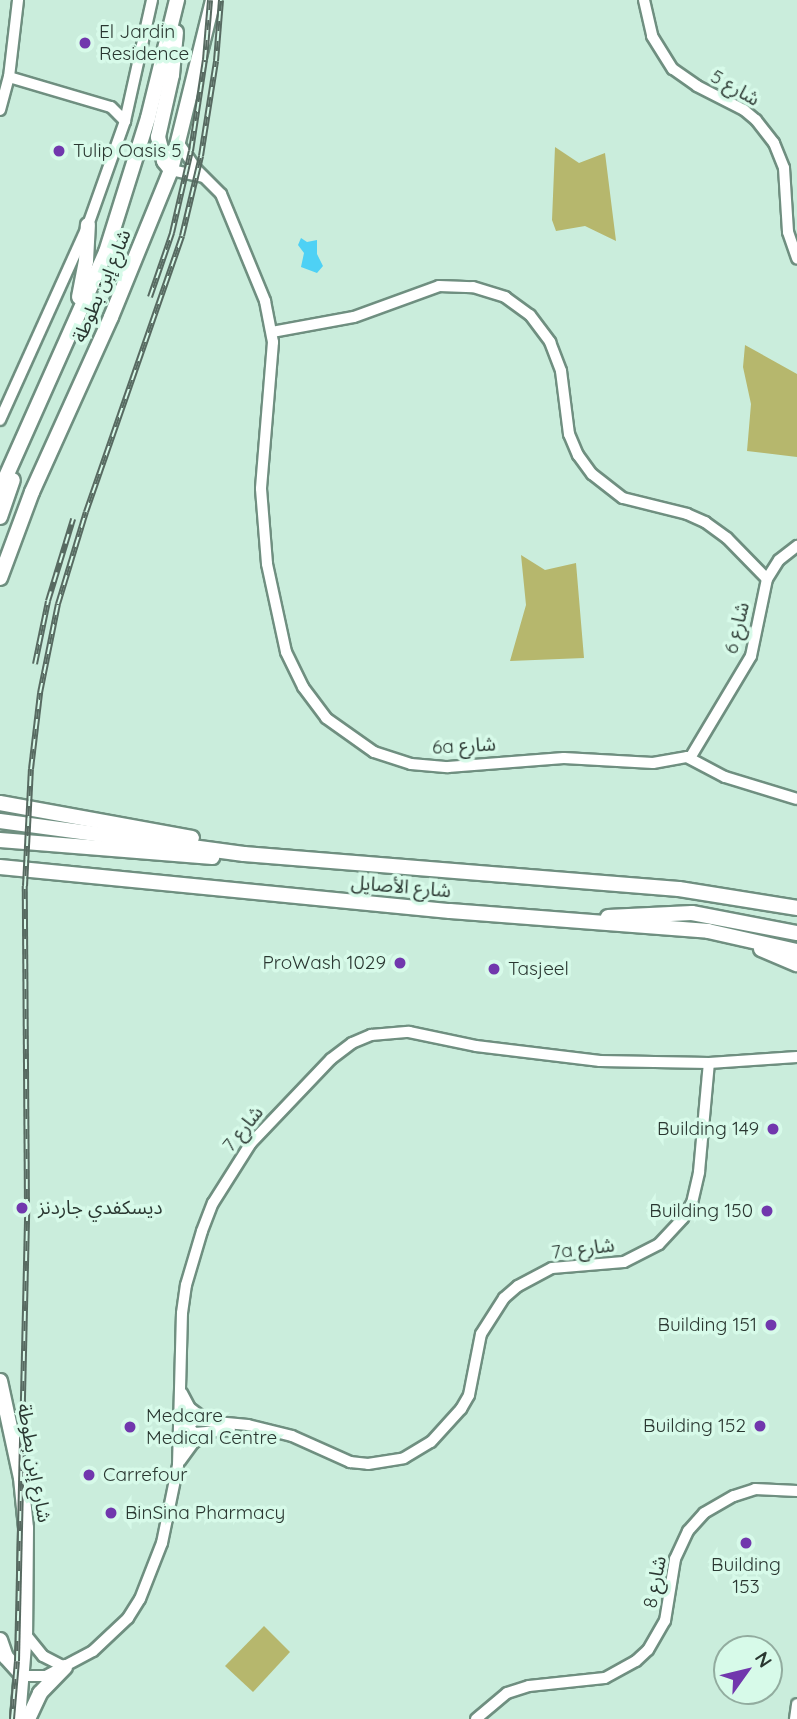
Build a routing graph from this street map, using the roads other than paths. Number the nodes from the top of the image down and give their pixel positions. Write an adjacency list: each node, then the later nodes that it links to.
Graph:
1 (18, 0): 7 (street)
2 (152, 0): 10 (street)
3 (177, 0): 6 (main road, شارع إبن بطوطة)
4 (213, 0): 14 (main road, شارع إبن بطوطة)
5 (644, 0): 18 (street, شارع 5)
6 (174, 17): 15 (main road); 20 (main road, شارع إبن بطوطة)
7 (9, 76): 8 (street); 9 (street)
8 (32, 85): 9 (street); 11 (street)
9 (6, 92): 12 (street)
10 (131, 97): 11 (street); 13 (street)
11 (111, 107): 13 (street)
12 (0, 110)
13 (125, 121): 17 (street)
14 (178, 142): 15 (main road, شارع إبن بطوطة); 16 (street, 6a شارع)
15 (171, 170): 16 (street); 27 (main road, شارع إبن بطوطة)
16 (203, 177): 19 (street, 6a شارع)
17 (88, 225): 20 (main road); 22 (street)
18 (797, 258)
19 (272, 332): 28 (street); 29 (street, 6a شارع)
20 (71, 334): 21 (main road, شارع إبن بطوطة)
21 (32, 415): 23 (main road); 24 (main road, شارع إبن بطوطة); 25 (main road)
22 (0, 420)
23 (0, 468)
24 (0, 490)
25 (0, 517)
26 (797, 546): 28 (street, شارع 6)
27 (0, 578)
28 (767, 579): 29 (street, شارع 6)
29 (690, 758): 30 (street)
30 (797, 799)
31 (0, 803): 35 (main road)
32 (0, 821): 34 (main road, شارع الأصايل)
33 (0, 840): 34 (main road)
34 (244, 854): 35 (main road, شارع الأصايل)
35 (275, 857): 39 (main road, شارع الأصايل)
36 (0, 867): 37 (main road, شارع الأصايل)
37 (51, 874): 38 (main road); 40 (main road, شارع الأصايل)
38 (0, 877)
39 (794, 907)
40 (576, 921): 41 (main road); 42 (main road, شارع الأصايل)
41 (797, 933)
42 (727, 935): 43 (main road, شارع الأصايل); 44 (main road)
43 (797, 951)
44 (797, 964)
45 (797, 1057): 46 (street, شارع 7)
46 (709, 1063): 48 (street, شارع 7); 51 (street, 7a شارع)
47 (0, 1381): 55 (main road, شارع إبن بطوطة)
48 (181, 1389): 49 (street); 50 (street, شارع 7)
49 (206, 1421): 50 (street, 7a شارع); 51 (street, 7a شارع)
50 (182, 1426): 52 (street, 7a شارع); 53 (street, شارع 7)
51 (258, 1428): 52 (street, 7a شارع)
52 (207, 1433): 53 (street)
53 (178, 1465): 57 (street, شارع 7)
54 (797, 1491): 62 (street, شارع 8)
55 (25, 1633): 57 (street); 58 (main road, شارع إبن بطوطة)
56 (0, 1640): 58 (main road)
57 (65, 1667): 58 (street, شارع 7); 61 (main road)
58 (23, 1676): 60 (main road, شارع إبن بطوطة)
59 (797, 1704): 63 (street)
60 (18, 1719)
61 (28, 1719)
62 (476, 1719)
63 (795, 1719)

